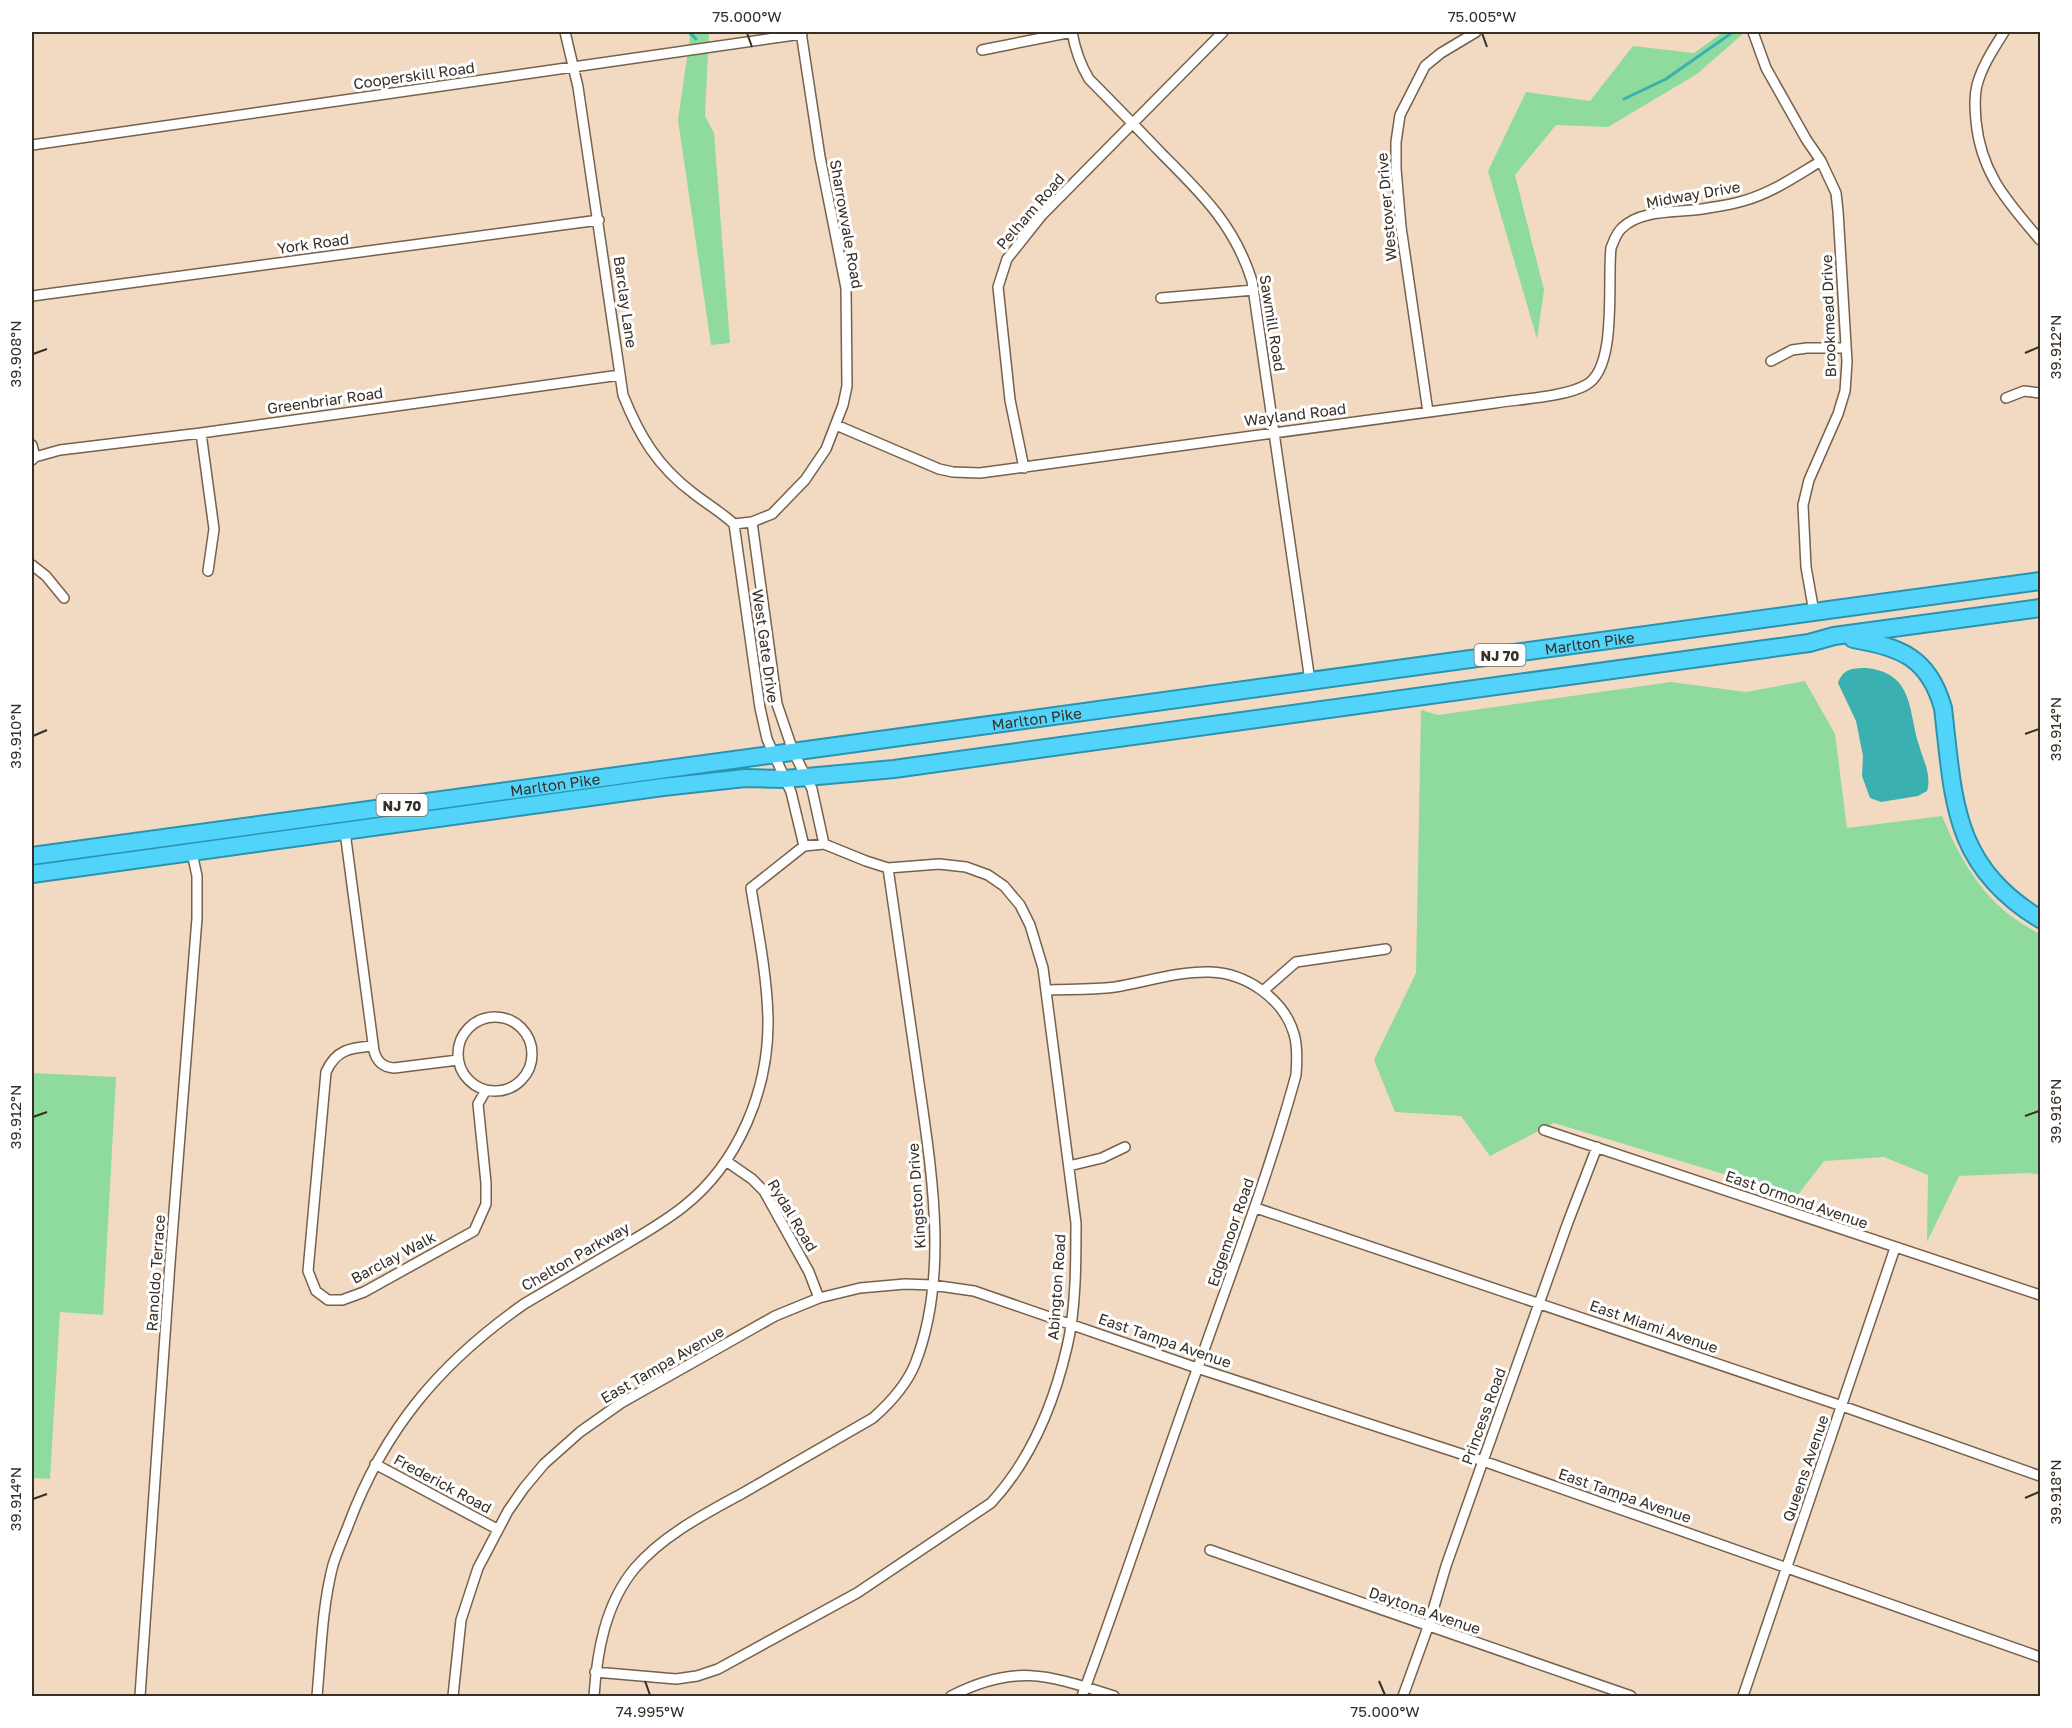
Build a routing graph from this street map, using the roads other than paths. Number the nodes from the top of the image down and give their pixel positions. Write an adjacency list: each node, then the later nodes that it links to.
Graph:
1 (565, 32): 9 (street, Barclay Lane)
2 (1072, 32): 8 (street); 10 (street, Sawmill Road)
3 (1223, 32): 10 (street, Pelham Road)
4 (1476, 32): 24 (street, Westover Drive)
5 (1753, 32): 12 (street, Brookmead Drive)
6 (2004, 32): 15 (street)
7 (802, 33): 9 (street, Cooperskill Road); 25 (street, Sharrowvale Road)
8 (982, 50)
9 (573, 67): 11 (street, Cooperskill Road); 13 (street, Barclay Lane)
10 (1132, 123): 16 (street, Sawmill Road); 30 (street, Pelham Road)
11 (32, 145)
12 (1821, 161): 14 (street, Midway Drive); 19 (street, Brookmead Drive)
13 (599, 220): 17 (street, York Road); 21 (street, Barclay Lane)
14 (1633, 221): 24 (street, Wayland Road)
15 (2040, 240)
16 (1254, 290): 18 (street); 26 (street, Sawmill Road)
17 (32, 296)
18 (1161, 298)
19 (1846, 348): 20 (street); 37 (street, Brookmead Drive)
20 (1771, 361)
21 (620, 375): 27 (street, Greenbriar Road); 31 (street, Barclay Lane)
22 (2040, 393): 23 (street)
23 (2006, 398)
24 (1428, 412): 26 (street, Wayland Road)
25 (836, 425): 30 (street, Wayland Road); 31 (street, Sharrowvale Road)
26 (1275, 432): 30 (street, Wayland Road); 39 (street, Sawmill Road)
27 (201, 433): 29 (street, Greenbriar Road); 33 (street)
28 (32, 445): 29 (street)
29 (33, 459)
30 (1024, 468)
31 (744, 523): 40 (street, West Gate Drive); 41 (street, West Gate Drive)
32 (32, 565): 35 (street)
33 (208, 571)
34 (2040, 581): 37 (highway, Marlton Pike / NJ 70)
35 (64, 598)
36 (2040, 608): 38 (highway, Marlton Pike / NJ 70)
37 (1814, 612): 39 (highway, Marlton Pike / NJ 70)
38 (1834, 636): 40 (highway, Marlton Pike / NJ 70); 51 (highway)
39 (1310, 681): 40 (highway, Marlton Pike / NJ 70)
40 (800, 764): 41 (highway, Marlton Pike / NJ 70); 41 (highway, Marlton Pike / NJ 70); 44 (street)
41 (779, 767): 42 (highway, Marlton Pike / NJ 70); 43 (highway, Marlton Pike / NJ 70); 45 (street)
42 (345, 831): 46 (highway, Marlton Pike / NJ 70); 55 (street)
43 (158, 838): 47 (highway, Marlton Pike / NJ 70); 48 (highway)
44 (819, 844): 45 (street); 49 (street)
45 (804, 846): 61 (street, Chelton Parkway)
46 (192, 853): 50 (highway, Marlton Pike / NJ 70); 82 (street, Ranoldo Terrace)
47 (32, 856)
48 (32, 867)
49 (888, 868): 53 (street, Abington Road); 65 (street, Kingston Drive)
50 (32, 874)
51 (2040, 919)
52 (1386, 949): 54 (street)
53 (1046, 990): 54 (street, Edgemoor Road); 62 (street, Abington Road)
54 (1263, 991): 63 (street, Edgemoor Road)
55 (374, 1046): 56 (street); 57 (street, Barclay Walk)
56 (458, 1060): 57 (street); 57 (street)
57 (486, 1090)
58 (1544, 1130): 60 (street, East Ormond Avenue)
59 (1125, 1147): 62 (street)
60 (1597, 1147): 64 (street, East Ormond Avenue); 68 (street, Princess Road)
61 (726, 1161): 67 (street, Rydal Road); 73 (street, Chelton Parkway)
62 (1069, 1166): 69 (street, Abington Road)
63 (1256, 1208): 68 (street, East Miami Avenue); 70 (street, Edgemoor Road)
64 (1895, 1248): 66 (street, East Ormond Avenue); 71 (street, Queens Avenue)
65 (932, 1285): 67 (street, East Tampa Avenue); 69 (street, East Tampa Avenue); 80 (street, Kingston Drive)
66 (2040, 1295)
67 (819, 1298): 75 (street, East Tampa Avenue)
68 (1539, 1303): 71 (street, East Miami Avenue); 72 (street, Princess Road)
69 (1071, 1323): 70 (street, East Tampa Avenue); 80 (street, Abington Road)
70 (1197, 1368): 72 (street, East Tampa Avenue); 81 (street, Edgemoor Road)
71 (1842, 1406): 74 (street, East Miami Avenue); 77 (street, Queens Avenue)
72 (1483, 1461): 77 (street, East Tampa Avenue); 78 (street, Princess Road)
73 (375, 1464): 75 (street, Frederick Road); 83 (street, Chelton Parkway)
74 (2040, 1476)
75 (497, 1529): 84 (street, East Tampa Avenue)
76 (1210, 1550): 78 (street, Daytona Avenue)
77 (1787, 1568): 79 (street, East Tampa Avenue); 90 (street, Queens Avenue)
78 (1428, 1627): 88 (street, Princess Road); 89 (street, Daytona Avenue)
79 (2040, 1657)
80 (595, 1672): 85 (street, Kingston Drive)
81 (1084, 1692): 86 (street); 87 (street)
82 (140, 1696)
83 (317, 1696)
84 (453, 1696)
85 (594, 1696)
86 (951, 1696)
87 (1114, 1696)
88 (1403, 1696)
89 (1630, 1696)
90 (1743, 1696)

